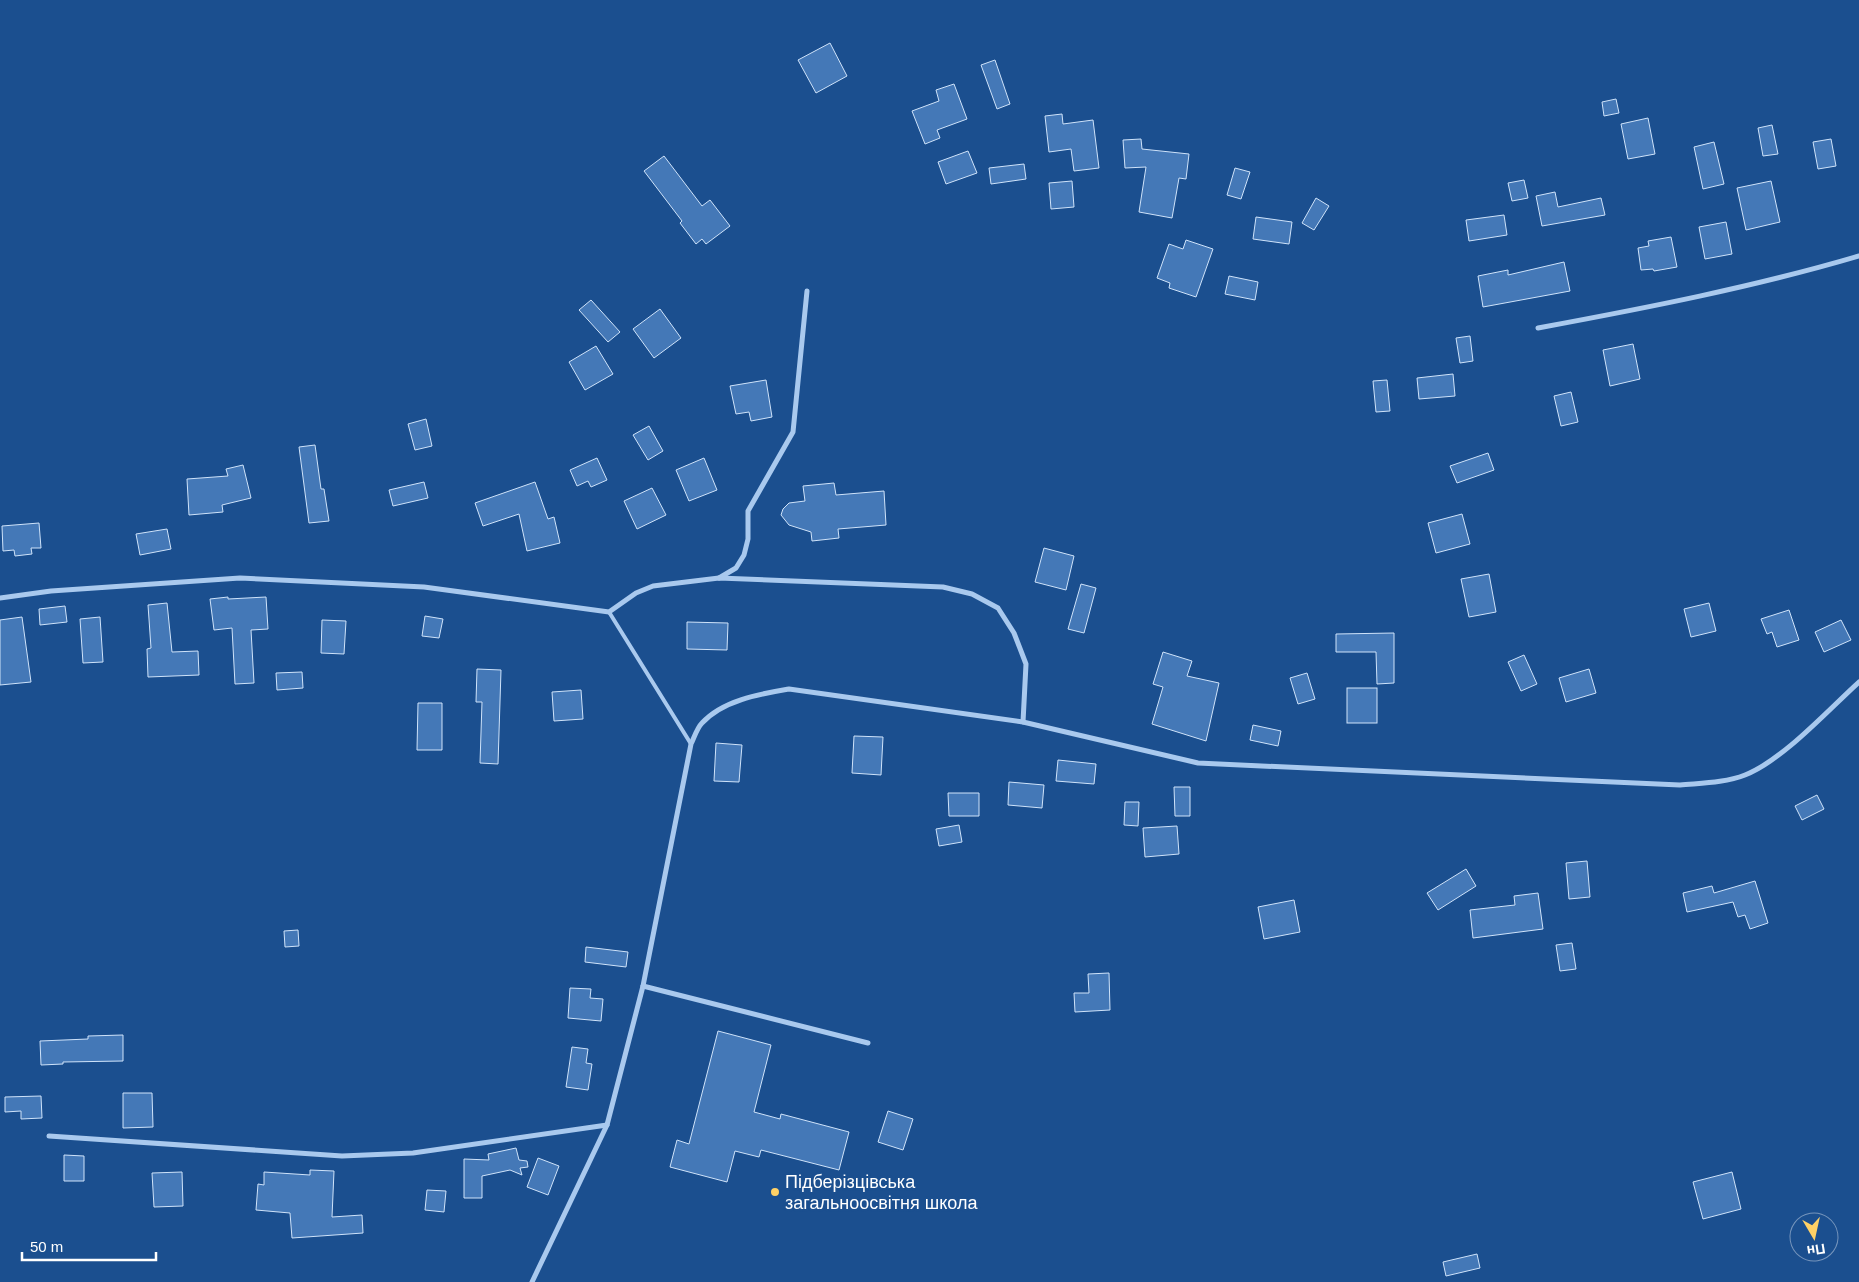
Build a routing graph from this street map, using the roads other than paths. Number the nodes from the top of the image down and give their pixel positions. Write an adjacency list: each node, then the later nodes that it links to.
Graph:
1 (1859, 256): 3 (street)
2 (806, 291): 4 (street)
3 (1538, 328)
4 (719, 578): 6 (street); 8 (street)
5 (0, 598): 6 (street)
6 (608, 612): 9 (lane)
7 (1859, 682): 8 (street)
8 (1023, 722): 9 (street)
9 (691, 744): 10 (street)
10 (643, 986): 11 (street); 12 (street)
11 (868, 1043)
12 (607, 1125): 13 (street); 14 (street)
13 (49, 1136)
14 (532, 1282)

